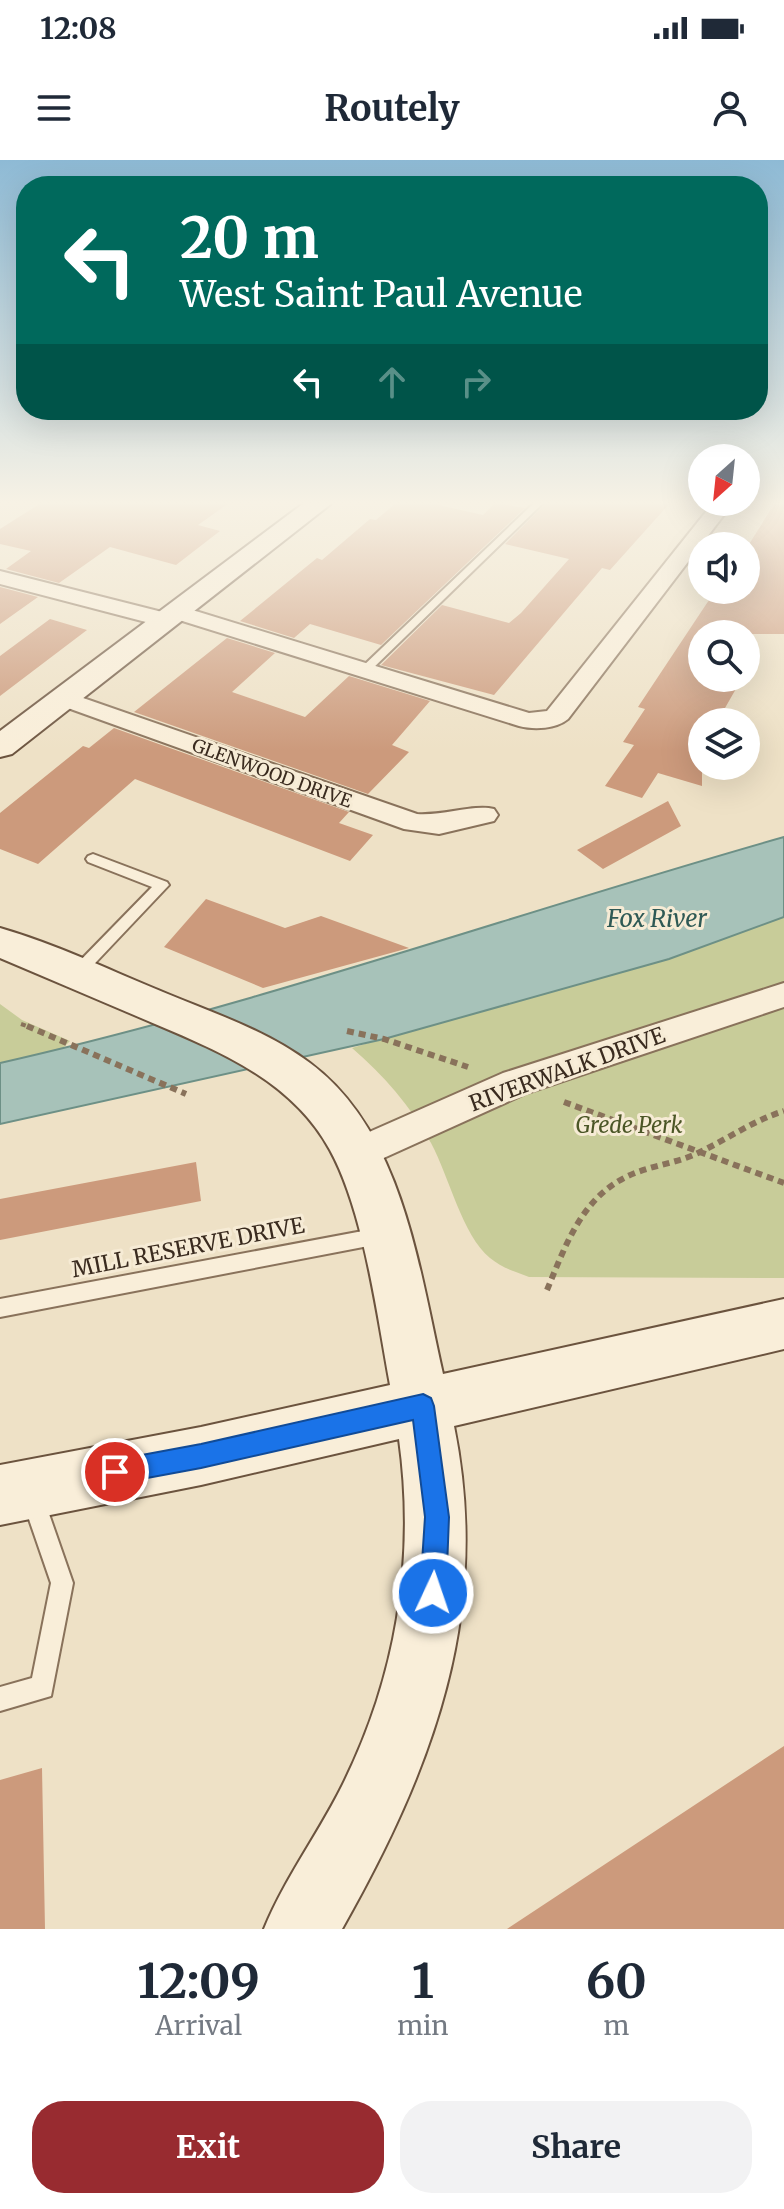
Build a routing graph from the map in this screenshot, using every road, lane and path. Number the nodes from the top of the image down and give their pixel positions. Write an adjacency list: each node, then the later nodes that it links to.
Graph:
1 (37, 586): 5 (street)
2 (210, 586): 5 (main road)
3 (453, 586): 6 (lane)
4 (658, 586): 6 (street)
5 (170, 616): 6 (street); 7 (main road)
6 (365, 670)
7 (63, 698): 8 (main road); 9 (street, GLENWOOD DRIVE)
8 (0, 747)
9 (484, 815)
10 (93, 859): 13 (lane)
11 (0, 915): 13 (main road)
12 (0, 942): 13 (main road)
13 (76, 974): 21 (main road)
14 (784, 995): 17 (street, RIVERWALK DRIVE)
15 (21, 1024): 18 (path)
16 (347, 1031): 17 (path)
17 (515, 1083): 20 (path); 21 (street, RIVERWALK DRIVE)
18 (186, 1094)
19 (784, 1111): 20 (path)
20 (700, 1152): 22 (path); 24 (path)
21 (355, 1155): 23 (main road)
22 (784, 1183)
23 (385, 1235): 25 (lane, MILL RESERVE DRIVE); 27 (main road)
24 (547, 1290)
25 (0, 1308)
26 (784, 1324): 27 (main road)
27 (423, 1406): 28 (main road); 30 (main road)
28 (14, 1491): 29 (lane)
29 (0, 1699)
30 (301, 1929)

